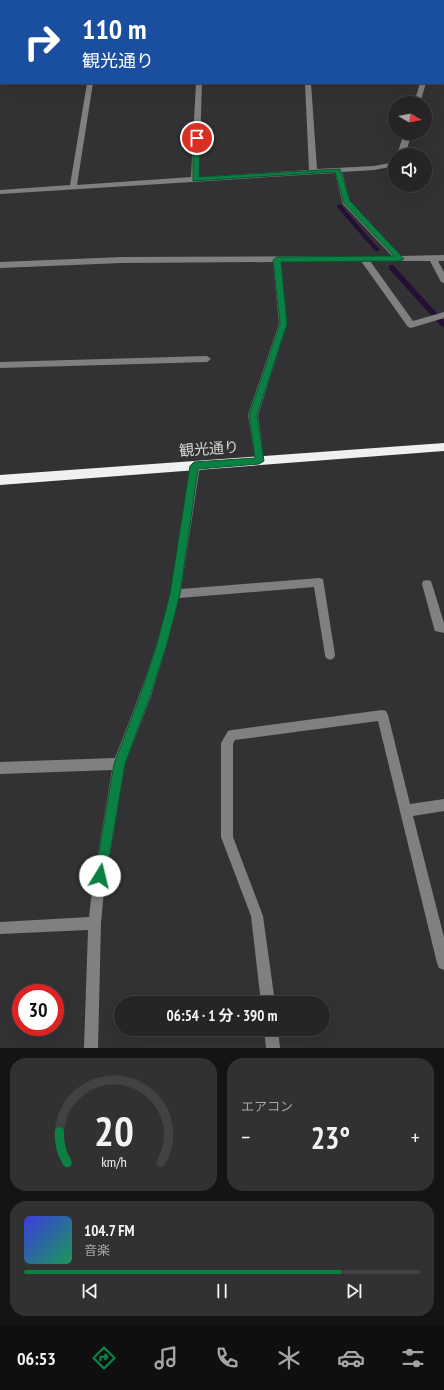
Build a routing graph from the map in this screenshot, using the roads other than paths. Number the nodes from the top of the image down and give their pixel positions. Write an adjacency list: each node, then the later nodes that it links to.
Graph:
1 (90, 84): 10 (street)
2 (199, 84): 9 (street)
3 (308, 84): 8 (street)
4 (423, 84): 5 (street)
5 (419, 96)
6 (388, 165): 7 (street)
7 (338, 170): 8 (street); 15 (street)
8 (313, 171): 9 (street)
9 (195, 180): 10 (street)
10 (73, 187): 11 (street)
11 (0, 192)
12 (433, 258): 13 (street); 15 (street); 18 (street)
13 (444, 258)
14 (364, 259): 15 (street); 16 (street); 19 (street)
15 (400, 259)
16 (277, 260): 17 (street); 23 (street)
17 (0, 265)
18 (444, 280)
19 (444, 315)
20 (207, 359): 21 (street)
21 (0, 365)
22 (444, 447): 23 (highway, 観光通り)
23 (259, 461): 24 (highway, 観光通り)
24 (194, 466): 25 (highway, 観光通り); 27 (street)
25 (0, 480)
26 (427, 584): 28 (street)
27 (175, 594): 29 (street); 30 (street)
28 (444, 628)
29 (330, 655)
30 (119, 764): 31 (street); 34 (street)
31 (0, 768)
32 (444, 805): 33 (street)
33 (407, 810): 36 (street); 37 (street)
34 (95, 923): 35 (street); 39 (street)
35 (0, 928)
36 (444, 963)
37 (267, 996)
38 (272, 1036): 40 (street)
39 (91, 1048)
40 (273, 1048)

